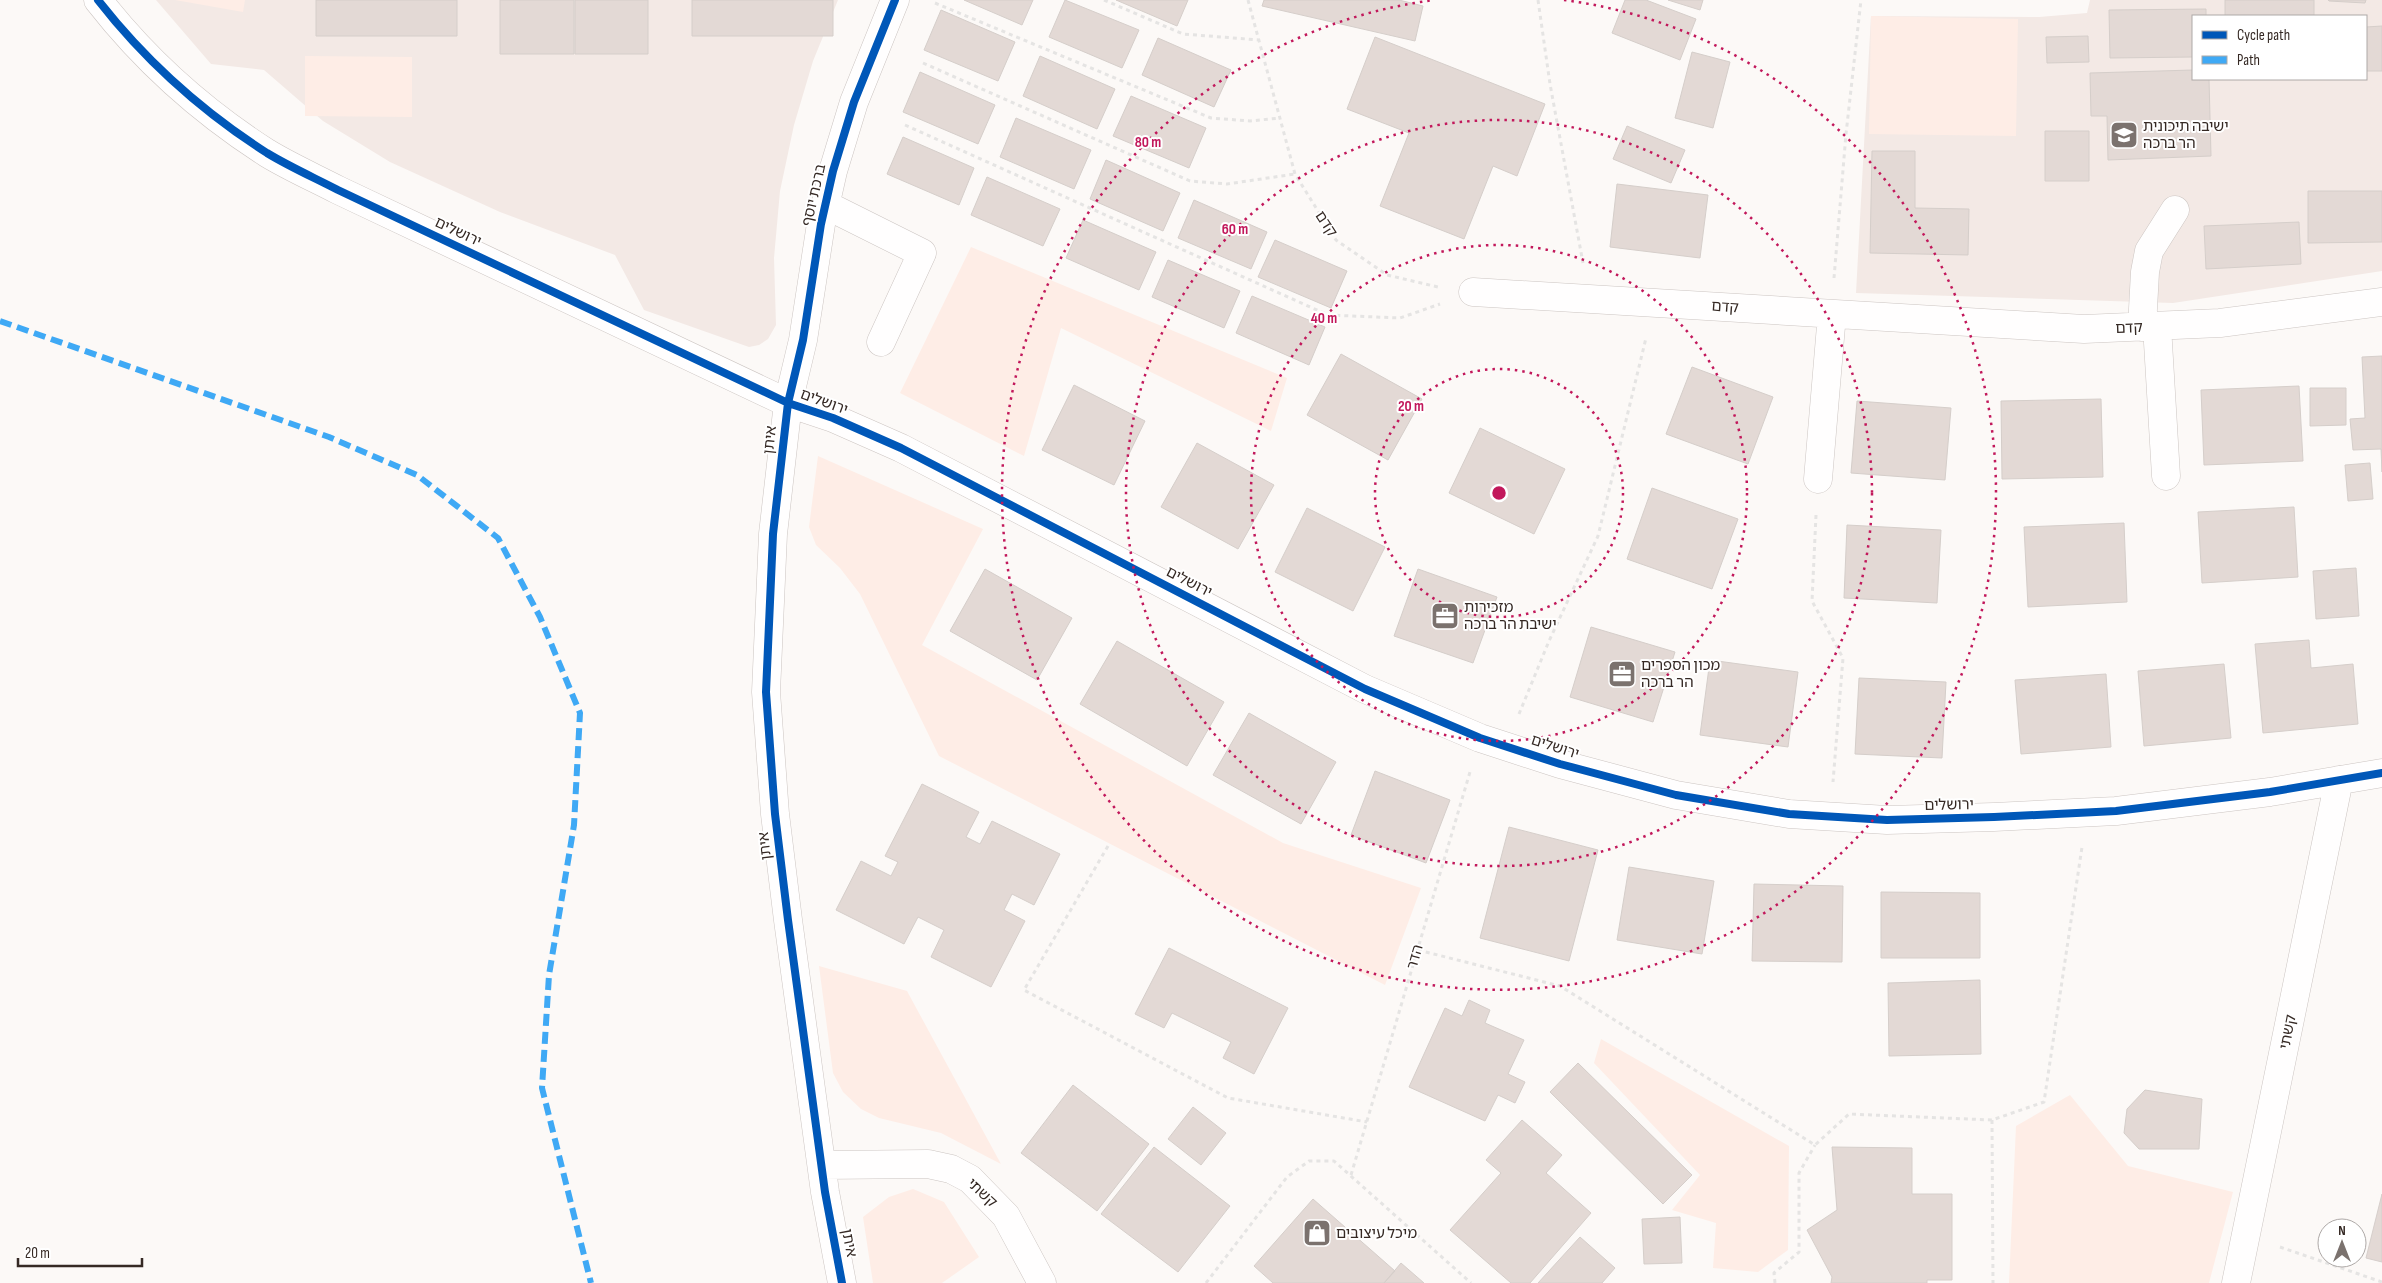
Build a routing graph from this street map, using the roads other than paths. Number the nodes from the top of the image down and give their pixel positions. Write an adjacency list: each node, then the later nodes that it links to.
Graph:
1 (98, 0): 10 (street, ירושלים)
2 (895, 0): 3 (street, ברכת יוסף)
3 (826, 205): 9 (street); 10 (street, ברכת יוסף)
4 (2175, 210): 8 (street)
5 (1473, 292): 7 (street, קדם)
6 (2382, 302): 8 (street, קדם)
7 (1832, 314): 8 (street, קדם); 12 (street)
8 (2149, 327): 11 (street)
9 (881, 342)
10 (788, 404): 14 (street, ירושלים); 15 (street, איתן)
11 (2166, 476)
12 (1818, 479)
13 (2382, 773): 14 (street, ירושלים)
14 (2338, 780): 18 (street, קשתי)
15 (822, 1165): 16 (street, איתן); 17 (street, קשתי)
16 (842, 1283)
17 (1042, 1283)
18 (2236, 1283)

